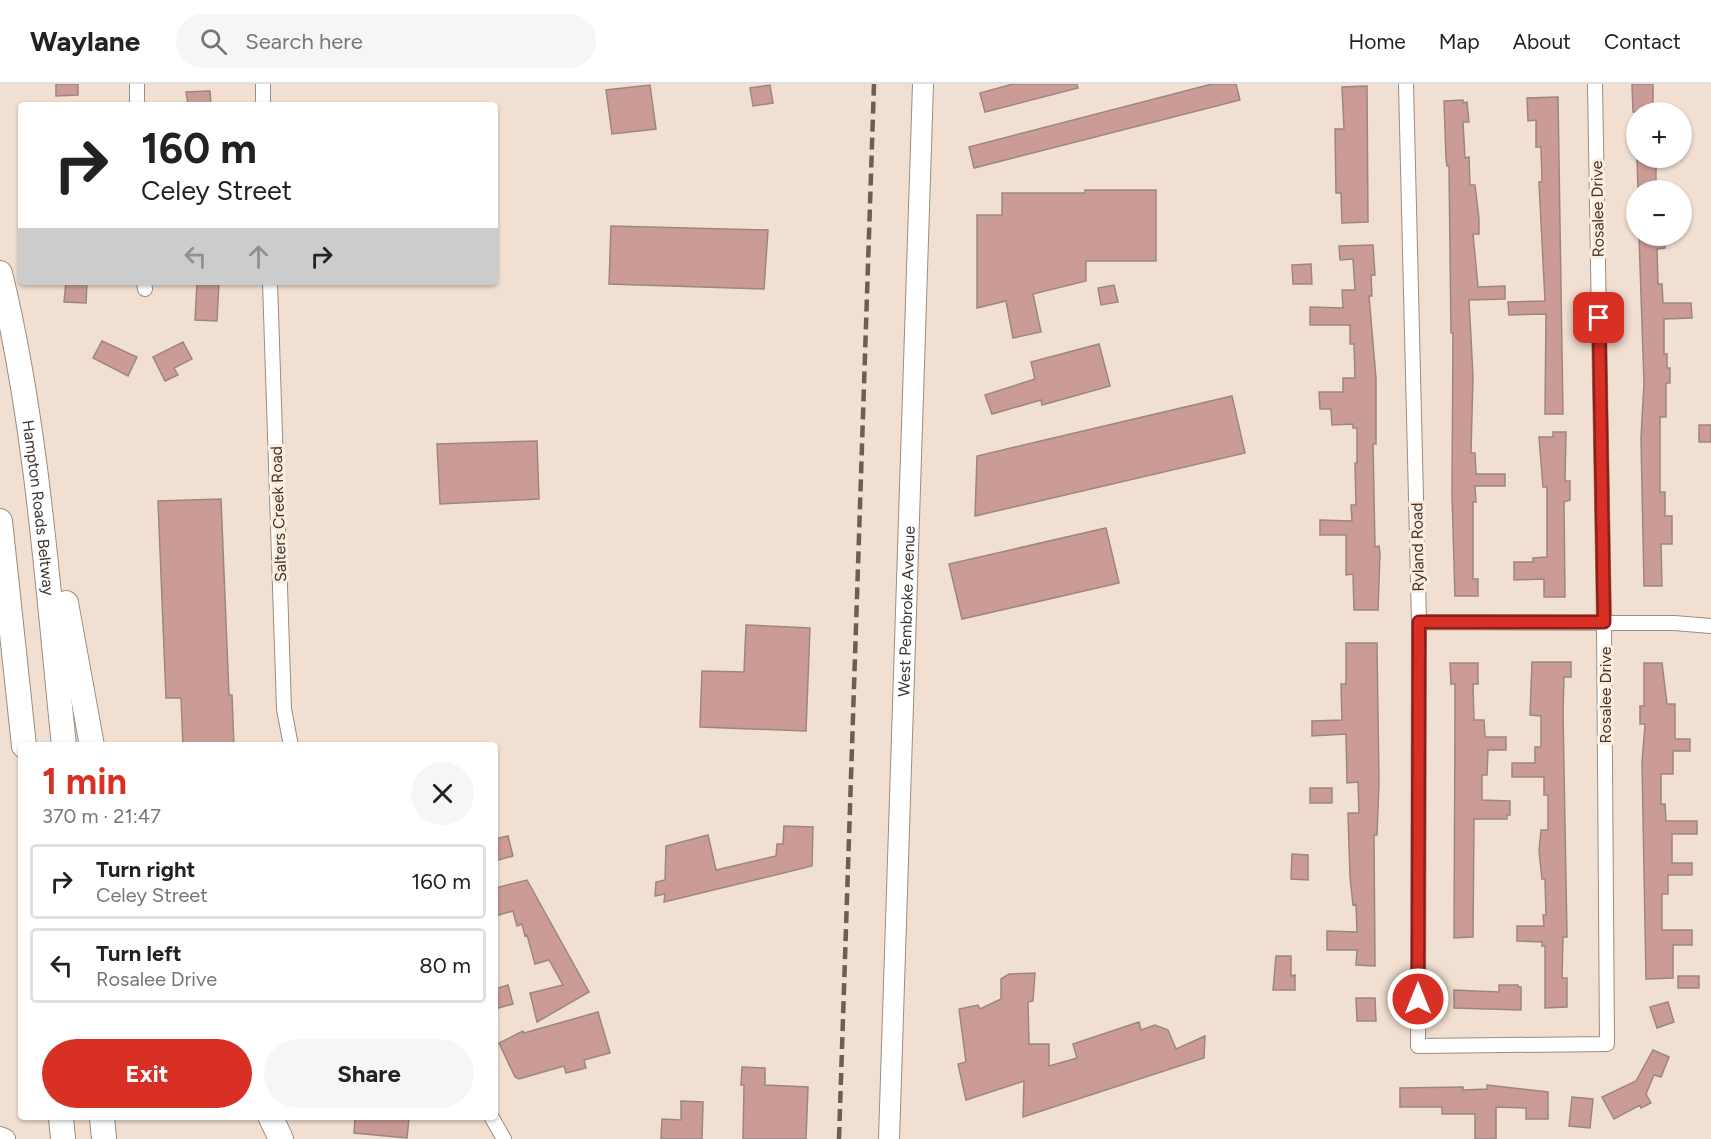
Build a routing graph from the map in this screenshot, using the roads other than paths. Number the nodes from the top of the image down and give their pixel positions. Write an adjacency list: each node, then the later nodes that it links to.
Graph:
1 (137, 84): 6 (street)
2 (263, 84): 7 (street)
3 (923, 84): 30 (main road, West Pembroke Avenue)
4 (1407, 84): 12 (street, Ryland Road)
5 (1595, 84): 13 (street, Rosalee Drive)
6 (137, 102)
7 (263, 102)
8 (0, 273): 11 (highway, Hampton Roads Beltway)
9 (270, 285): 18 (street, Salters Creek Road)
10 (0, 520): 15 (highway)
11 (42, 528): 16 (highway, Hampton Roads Beltway); 17 (highway)
12 (1419, 622): 13 (street); 19 (street, Ryland Road)
13 (1604, 622): 14 (street); 19 (street, Rosalee Drive)
14 (1711, 626)
15 (24, 742)
16 (64, 742)
17 (91, 742)
18 (290, 742)
19 (1418, 1046)
20 (61, 1120): 26 (highway)
21 (102, 1120): 27 (highway)
22 (272, 1120): 28 (highway)
23 (493, 1120): 29 (street)
24 (0, 1137): 25 (main road)
25 (5, 1139)
26 (63, 1139)
27 (104, 1139)
28 (281, 1139)
29 (504, 1139)
30 (889, 1139)

